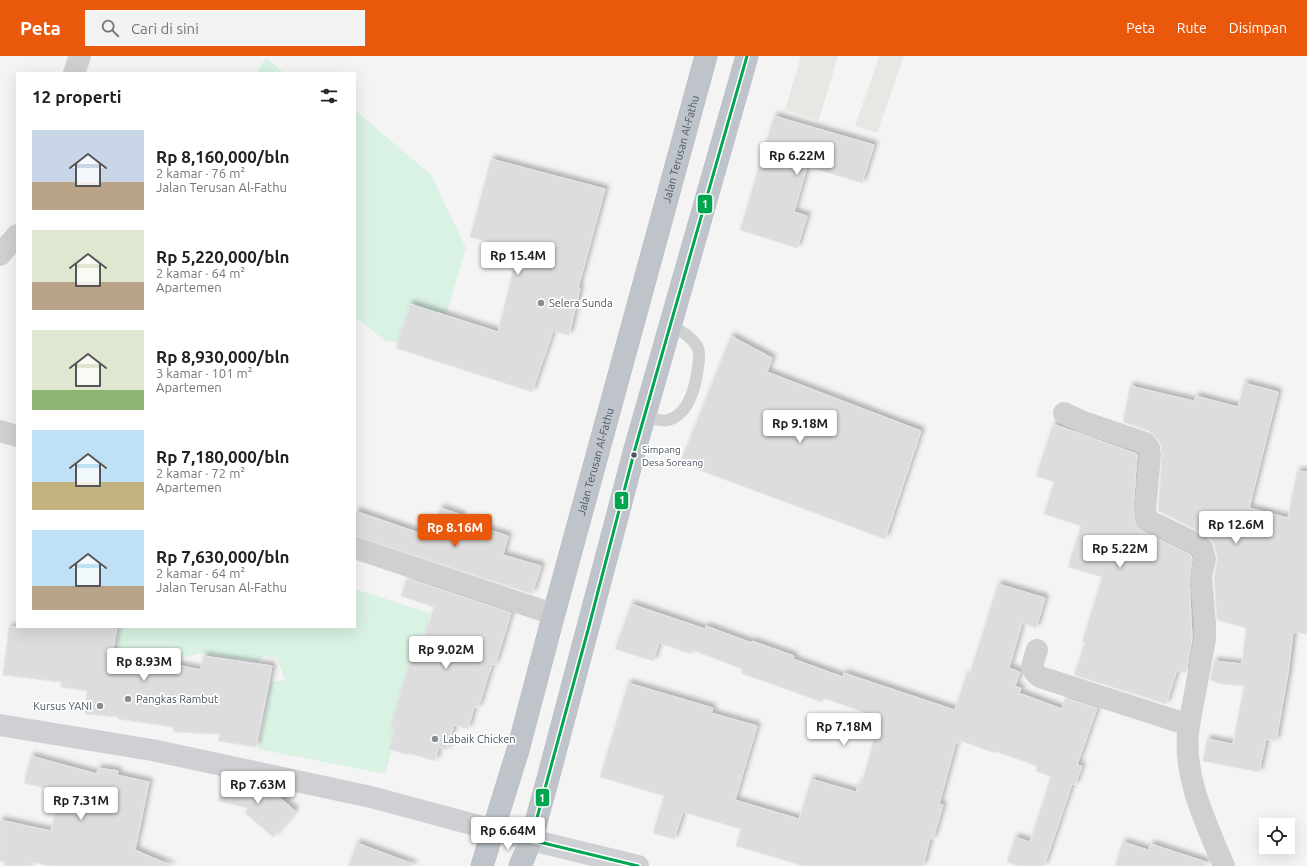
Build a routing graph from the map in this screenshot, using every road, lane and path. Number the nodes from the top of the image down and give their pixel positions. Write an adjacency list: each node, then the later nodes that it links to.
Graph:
1 (706, 56): 11 (highway, Jalan Terusan Al-Fathu)
2 (747, 56): 5 (highway)
3 (16, 236): 4 (street)
4 (0, 255)
5 (670, 325): 7 (highway); 7 (lane)
6 (1064, 413): 14 (street)
7 (644, 416): 16 (highway)
8 (0, 431): 9 (street)
9 (16, 436)
10 (356, 548): 11 (street)
11 (553, 614): 15 (highway, Jalan Terusan Al-Fathu)
12 (1037, 650): 14 (street)
13 (0, 725): 15 (street)
14 (1189, 725): 20 (street)
15 (494, 830): 16 (street); 17 (highway, Jalan Terusan Al-Fathu)
16 (531, 840): 18 (highway); 19 (street)
17 (482, 866)
18 (520, 866)
19 (638, 866)
20 (1224, 866)

